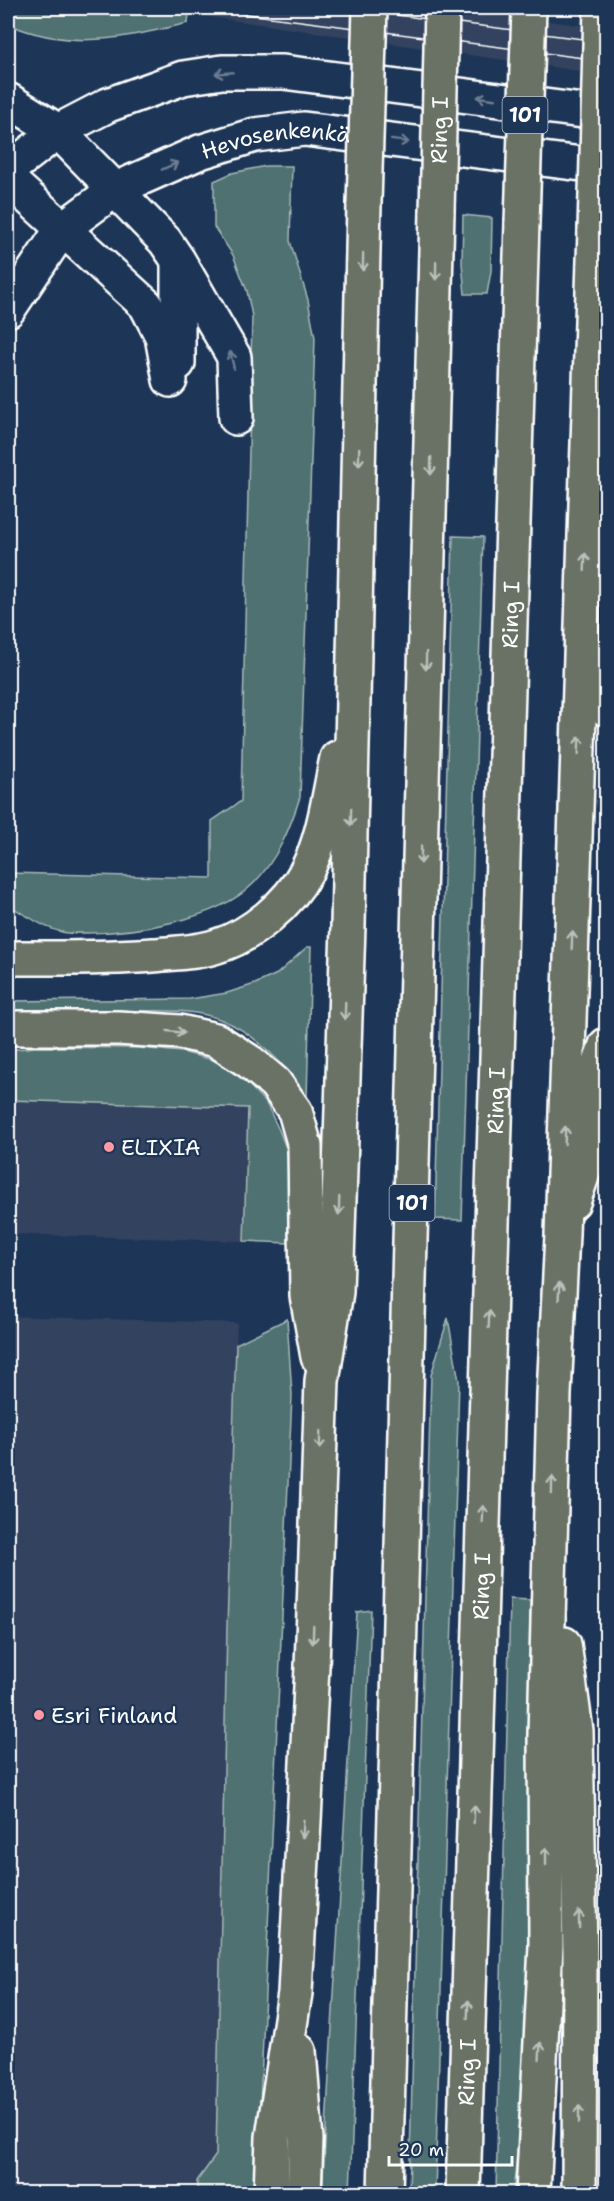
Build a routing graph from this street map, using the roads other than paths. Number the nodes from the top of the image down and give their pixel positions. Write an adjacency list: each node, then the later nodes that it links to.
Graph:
1 (370, 8): 17 (highway, one-way to 17, bridge)
2 (442, 8): 28 (highway, Ring I / 101, one-way to 28, bridge)
3 (529, 8): 29 (highway, Ring I / 101, one-way to 3, bridge)
4 (601, 8): 16 (highway, one-way to 4, bridge)
5 (8, 100): 7 (main road)
6 (606, 114): 7 (main road, one-way to 7)
7 (58, 131): 9 (main road); 11 (main road)
8 (606, 167): 11 (main road, Hevosenkenkä, one-way to 8)
9 (8, 170)
10 (8, 179): 12 (main road)
11 (116, 189): 12 (main road, Hevosenkenkä); 13 (main road)
12 (62, 230): 13 (main road); 14 (main road, Hevosenkenkä)
13 (178, 260): 15 (main road, one-way to 13)
14 (8, 310)
15 (236, 418)
16 (583, 621): 18 (highway); 22 (highway, one-way to 16)
17 (354, 674): 19 (highway); 23 (highway, one-way to 23)
18 (606, 709)
19 (8, 958)
20 (8, 1028): 23 (highway, one-way to 23)
21 (606, 1045): 22 (highway)
22 (562, 1235): 24 (highway, one-way to 22)
23 (322, 1381): 25 (highway, one-way to 25)
24 (552, 1544): 30 (highway, one-way to 24); 31 (highway, one-way to 24)
25 (295, 1993): 26 (highway); 27 (highway)
26 (271, 2193)
27 (304, 2193)
28 (385, 2193)
29 (463, 2193)
30 (533, 2193)
31 (579, 2193)

